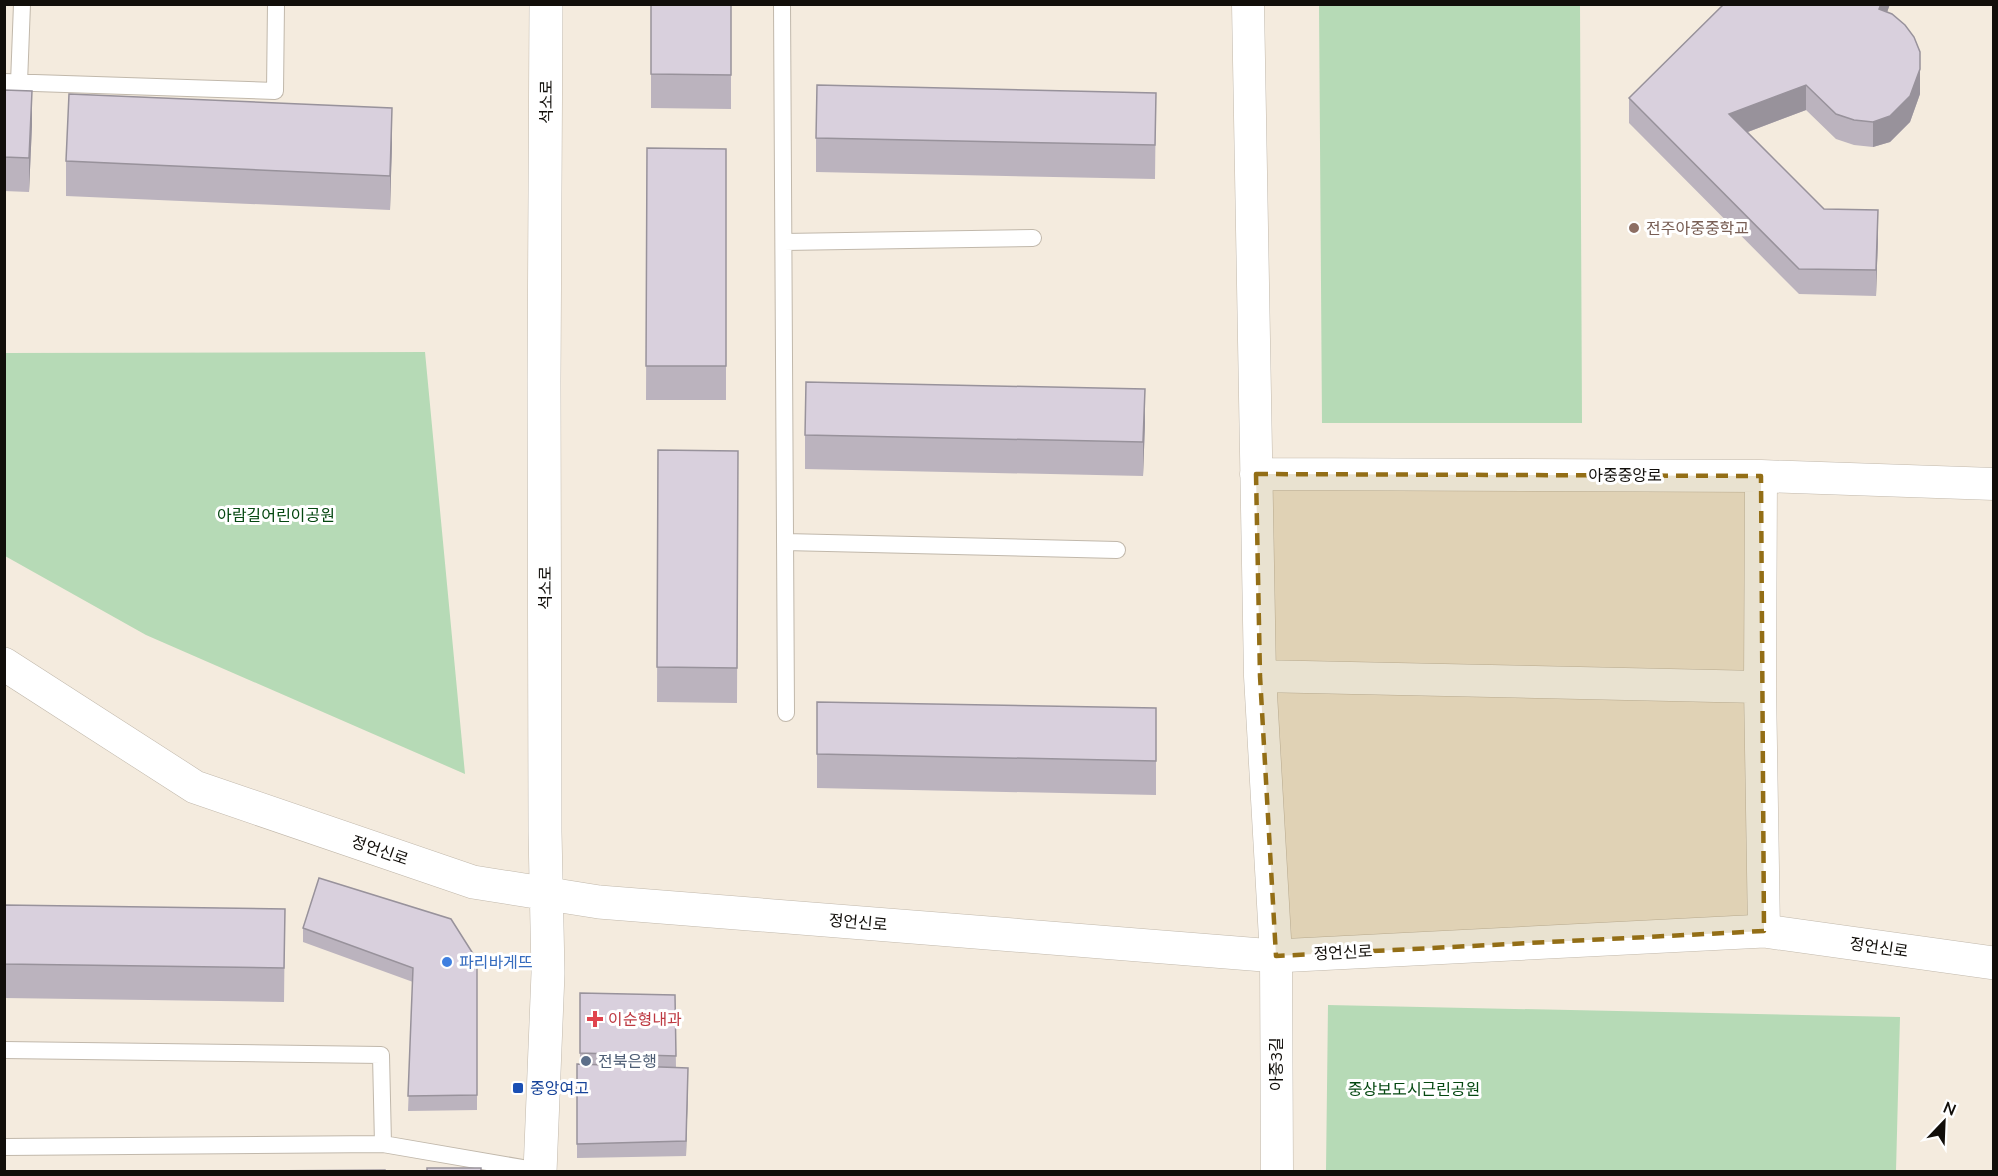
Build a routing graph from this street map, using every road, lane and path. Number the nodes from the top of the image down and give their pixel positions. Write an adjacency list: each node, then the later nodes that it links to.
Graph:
1 (22, 4): 6 (lane)
2 (276, 4): 6 (lane)
3 (546, 4): 18 (street, 석소로)
4 (782, 4): 8 (lane)
5 (1248, 4): 9 (street, 아중3길)
6 (12, 82)
7 (1033, 238): 8 (lane)
8 (784, 242): 12 (lane)
9 (1256, 474): 10 (street, 아중중앙로); 15 (street, 아중3길)
10 (1761, 476): 11 (street, 아중중앙로); 16 (street)
11 (1994, 484)
12 (785, 542): 13 (lane); 17 (lane)
13 (1116, 550)
14 (4, 664): 18 (street, 정언신로)
15 (1260, 676): 16 (street); 20 (street, 아중3길)
16 (1760, 687): 19 (street)
17 (786, 713)
18 (547, 894): 20 (street, 정언신로); 25 (street, 석소로)
19 (1764, 931): 20 (street, 정언신로); 21 (street, 정언신로)
20 (1276, 956): 26 (street, 아중3길)
21 (1994, 963)
22 (4, 1050): 23 (lane)
23 (383, 1144): 24 (lane); 25 (lane)
24 (4, 1148)
25 (541, 1171)
26 (1277, 1172)

